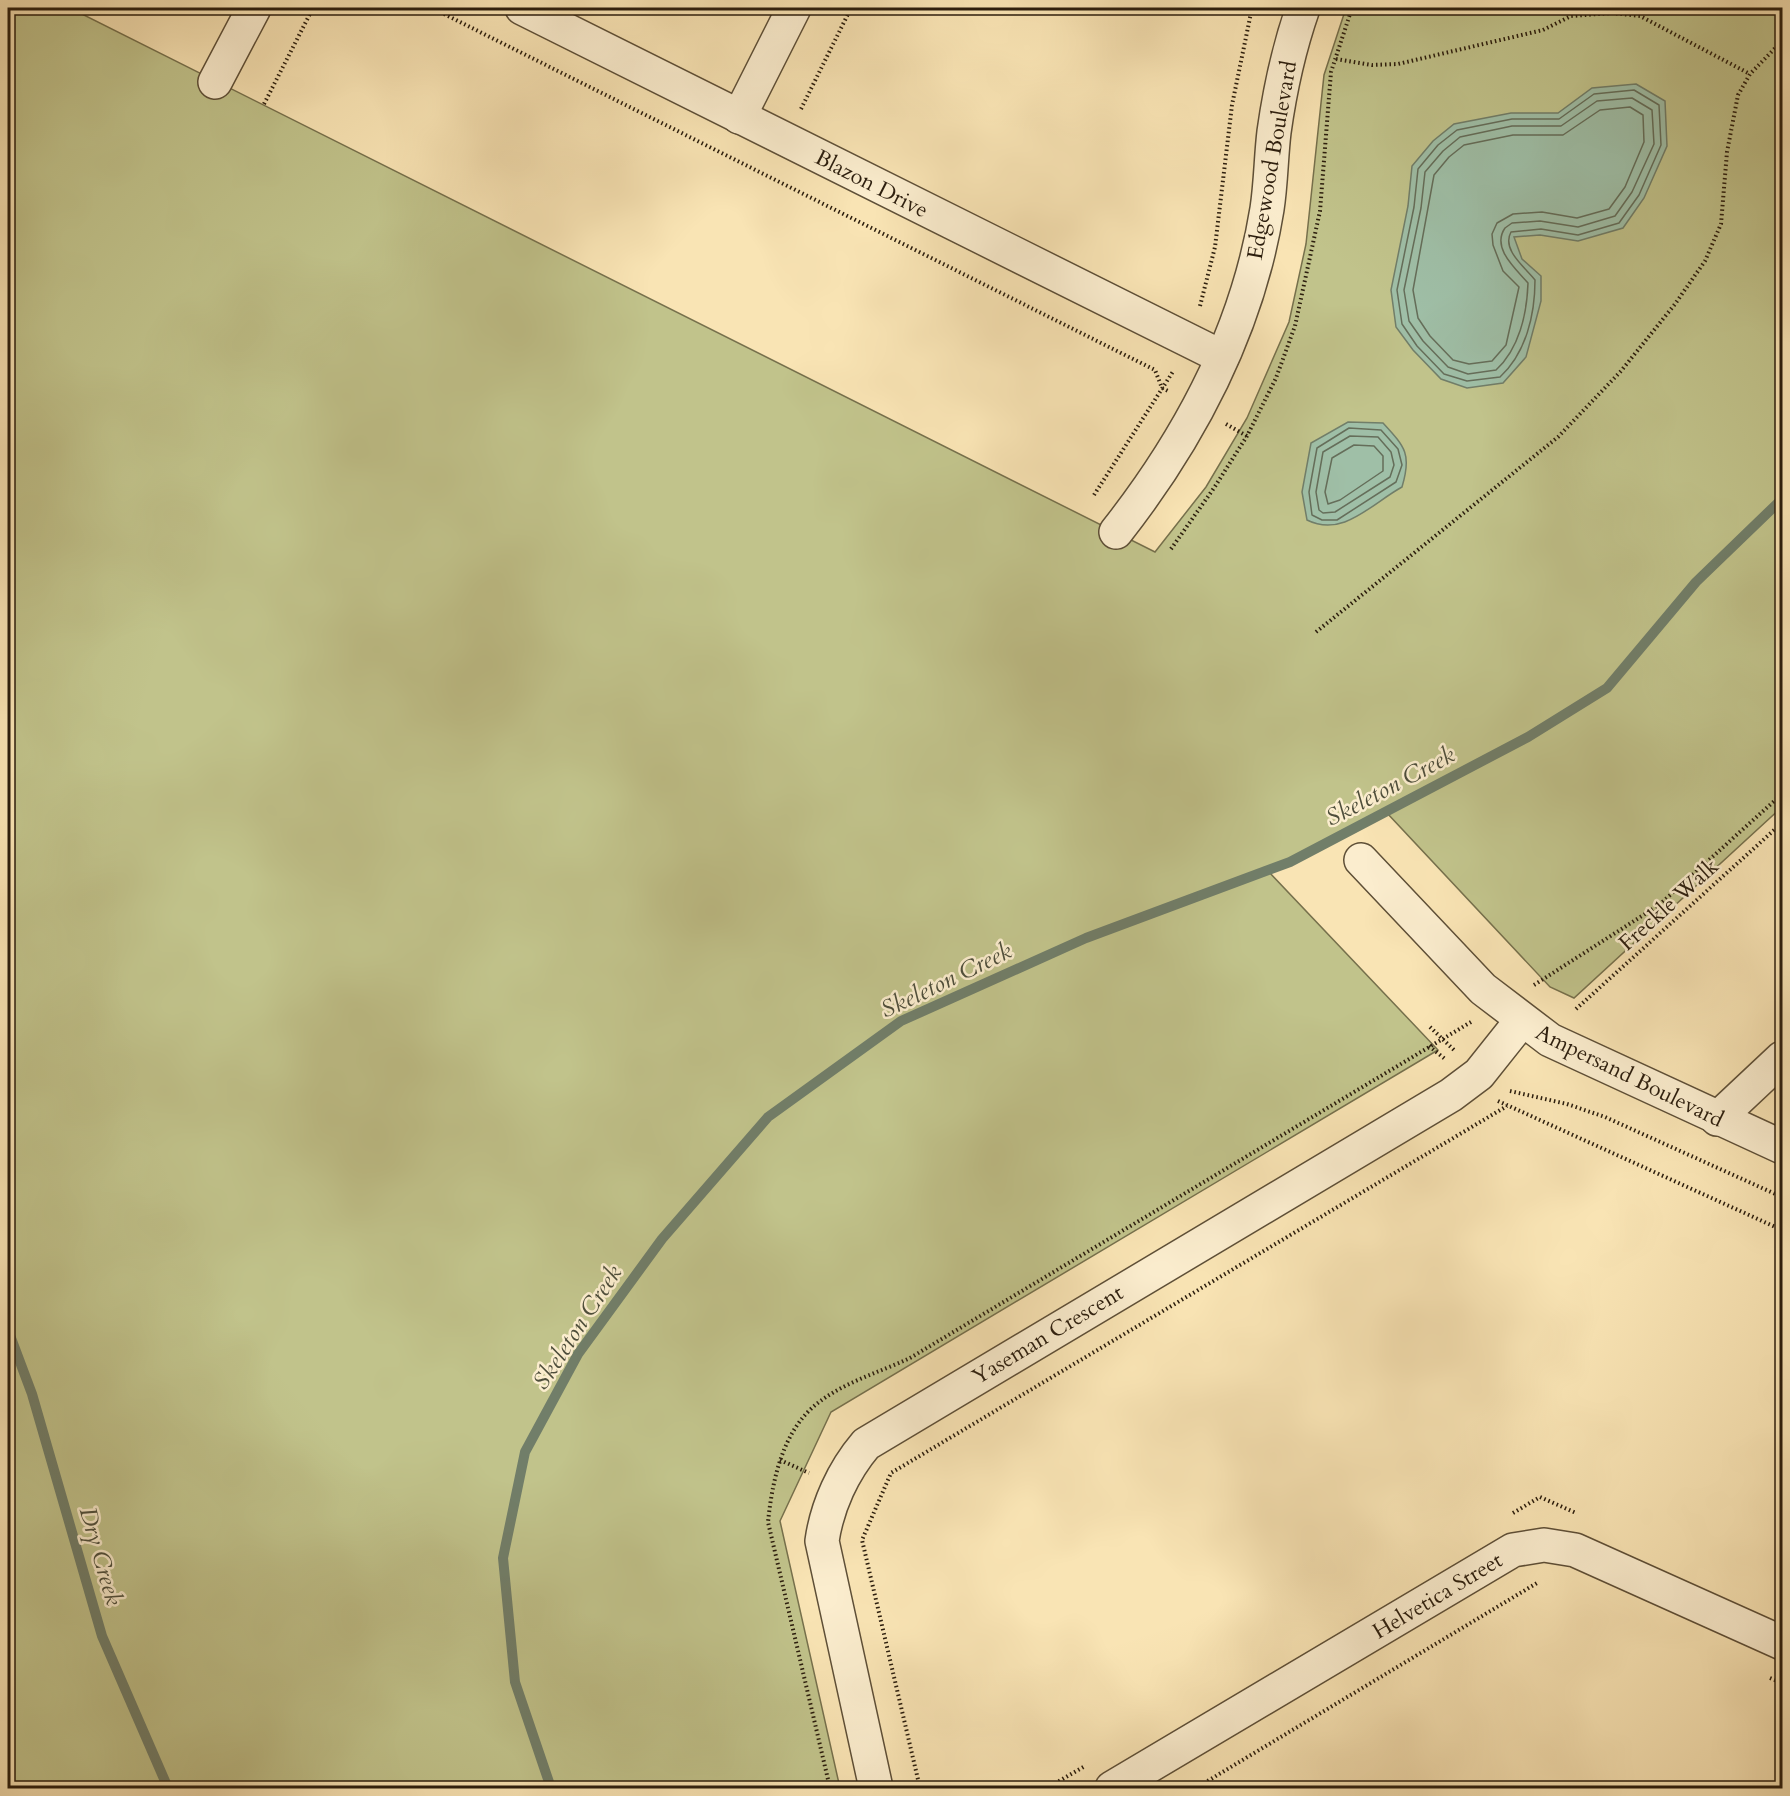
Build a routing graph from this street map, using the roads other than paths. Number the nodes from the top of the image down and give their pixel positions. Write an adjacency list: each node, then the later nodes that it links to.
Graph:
1 (254, 8): 5 (street)
2 (522, 8): 6 (street, Blazon Drive)
3 (794, 8): 6 (street)
4 (1303, 8): 7 (street, Edgewood Boulevard)
5 (216, 82)
6 (739, 117): 7 (street, Blazon Drive)
7 (1222, 357): 8 (street, Edgewood Boulevard)
8 (1116, 532)
9 (1361, 860): 10 (street, Ampersand Boulevard)
10 (1513, 1012): 12 (street, Ampersand Boulevard); 15 (street, Yaseman Crescent)
11 (1782, 1058): 12 (street)
12 (1717, 1119): 13 (street, Ampersand Boulevard)
13 (1782, 1148)
14 (1782, 1643): 16 (street, Helvetica Street)
15 (876, 1788)
16 (1112, 1788)

